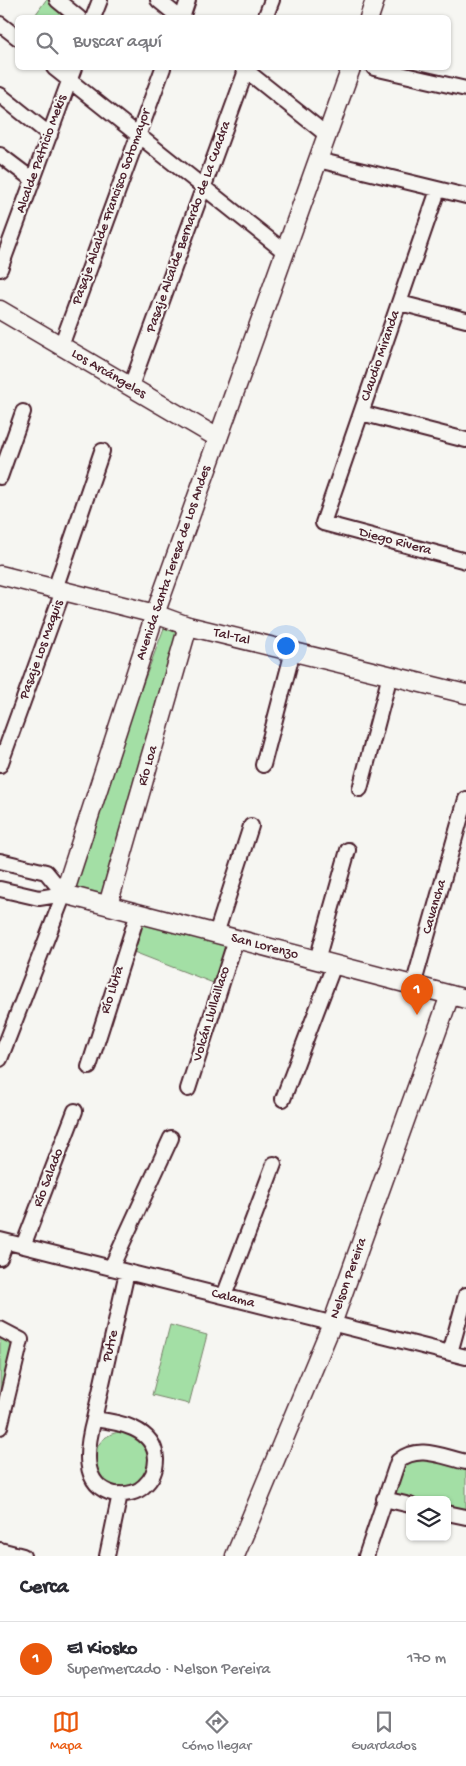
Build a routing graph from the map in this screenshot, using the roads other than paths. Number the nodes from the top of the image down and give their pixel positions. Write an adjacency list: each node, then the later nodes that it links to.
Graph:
1 (57, 0): 7 (street)
2 (100, 0): 8 (street)
3 (158, 0): 9 (street)
4 (188, 0): 10 (street)
5 (272, 0): 11 (street)
6 (375, 0): 12 (street)
7 (75, 15)
8 (94, 15)
9 (177, 15)
10 (182, 15)
11 (266, 15)
12 (370, 15)
13 (0, 24): 14 (street)
14 (15, 36)
15 (60, 70): 21 (street)
16 (162, 70): 24 (street, Pasaje Alcalde Francisco Sotomayor)
17 (246, 70): 30 (street, Pasaje Alcalde Bernardo de La Cuadra)
18 (247, 70): 26 (street)
19 (350, 70): 26 (street, Avenida Santa Teresa de Los Andes)
20 (383, 70): 22 (street)
21 (72, 74): 24 (street); 25 (street, Alcalde Patricio Mekis)
22 (466, 89)
23 (0, 95): 25 (street)
24 (138, 134): 30 (street); 39 (street, Pasaje Alcalde Francisco Sotomayor)
25 (50, 135): 29 (street, Alcalde Patricio Mekis)
26 (327, 135): 28 (street, Avenida Santa Teresa de Los Andes)
27 (0, 155): 29 (street)
28 (318, 160): 31 (street); 34 (street, Avenida Santa Teresa de Los Andes)
29 (33, 180): 33 (street, Alcalde Patricio Mekis)
30 (204, 186): 34 (street); 40 (street, Pasaje Alcalde Bernardo de La Cuadra)
31 (438, 190): 32 (street); 36 (street, Claudio Miranda)
32 (466, 196)
33 (5, 238): 35 (street, Alcalde Patricio Mekis)
34 (285, 252): 43 (street, Avenida Santa Teresa de Los Andes)
35 (0, 269)
36 (400, 303): 38 (street); 42 (street, Claudio Miranda)
37 (0, 310): 39 (street, Los Arcángeles)
38 (466, 320)
39 (61, 346): 40 (street, Los Arcángeles)
40 (131, 386): 43 (street, Los Arcángeles)
41 (23, 412): 46 (street)
42 (361, 413): 44 (street); 47 (street, Claudio Miranda)
43 (218, 438): 51 (street, Avenida Santa Teresa de Los Andes)
44 (466, 440)
45 (102, 451): 50 (street, Pasaje Los Maquis)
46 (0, 477)
47 (323, 523): 48 (street, Diego Rivera)
48 (466, 561)
49 (0, 575): 50 (street, Tal-Tal)
50 (59, 590): 51 (street, Tal-Tal); 56 (street, Pasaje Los Maquis)
51 (155, 614): 52 (street, Tal-Tal); 64 (street, Avenida Santa Teresa de Los Andes)
52 (188, 626): 53 (street, Tal-Tal); 65 (street, Río Loa)
53 (293, 651): 54 (street, Tal-Tal); 57 (street)
54 (390, 675): 55 (street, Tal-Tal); 58 (street)
55 (466, 694)
56 (0, 765)
57 (263, 765)
58 (360, 788)
59 (466, 799): 70 (street, Cavancha)
60 (251, 826): 67 (street)
61 (348, 850): 69 (street)
62 (0, 861): 64 (street)
63 (0, 889): 64 (street, San Lorenzo)
64 (64, 894): 65 (street, San Lorenzo); 72 (street, Avenida Santa Teresa de Los Andes)
65 (108, 905): 66 (street, San Lorenzo)
66 (138, 913): 67 (street, San Lorenzo); 73 (street, Río Lluta)
67 (216, 934): 68 (street, San Lorenzo)
68 (236, 939): 69 (street, San Lorenzo); 74 (street, Volcán Llullaillaco)
69 (325, 962): 70 (street, San Lorenzo); 75 (street)
70 (413, 986): 71 (street, San Lorenzo)
71 (458, 997): 86 (street, Nelson Pereira)
72 (0, 1059)
73 (89, 1067)
74 (188, 1089)
75 (283, 1099)
76 (75, 1111): 80 (street, Río Salado)
77 (171, 1138): 82 (street)
78 (274, 1164): 85 (street)
79 (3, 1241): 80 (street, Calama); 81 (street)
80 (23, 1246): 82 (street, Calama)
81 (0, 1258)
82 (111, 1268): 83 (street, Calama)
83 (127, 1272): 85 (street, Calama); 90 (street, Putre)
84 (466, 1295): 88 (street)
85 (224, 1296): 86 (street, Calama)
86 (332, 1324): 88 (street, Calama); 101 (street, Nelson Pereira)
87 (0, 1329): 91 (street)
88 (450, 1353): 89 (street, Calama)
89 (466, 1357)
90 (94, 1419): 93 (street); 93 (street)
91 (0, 1427)
92 (466, 1462): 94 (street)
93 (120, 1494): 100 (street)
94 (384, 1499): 95 (street); 102 (street)
95 (406, 1504)
96 (451, 1514): 97 (street)
97 (466, 1517)
98 (0, 1550): 99 (street)
99 (22, 1556)
100 (107, 1556)
101 (235, 1556)
102 (366, 1556)

